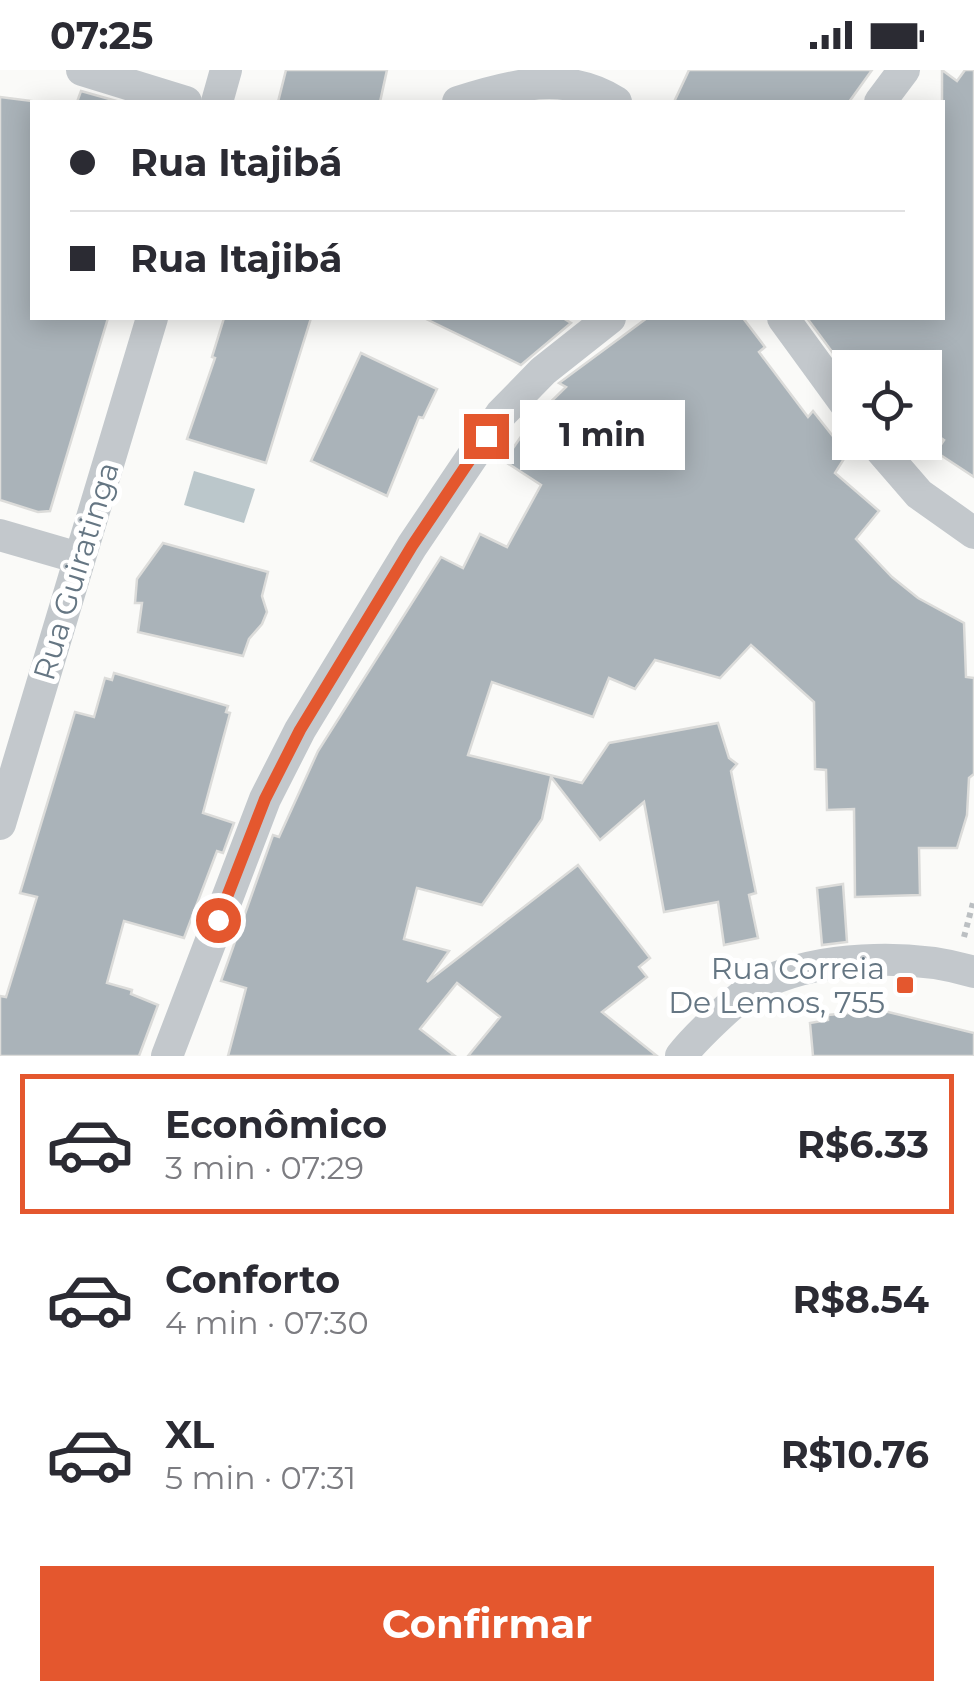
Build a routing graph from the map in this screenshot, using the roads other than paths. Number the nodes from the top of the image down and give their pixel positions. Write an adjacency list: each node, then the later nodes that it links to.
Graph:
1 (82, 70): 4 (street)
2 (226, 70): 5 (street)
3 (904, 70): 8 (street)
4 (180, 100)
5 (218, 100)
6 (464, 100): 7 (street)
7 (613, 100)
8 (882, 100)
9 (151, 320): 16 (street, Rua Guiratinga)
10 (607, 320): 19 (street)
11 (784, 320): 12 (street)
12 (832, 385)
13 (890, 460): 14 (street)
14 (972, 530)
15 (0, 535): 16 (street)
16 (79, 558): 17 (street, Rua Guiratinga)
17 (0, 824)
18 (974, 972): 20 (street)
19 (168, 1056)
20 (681, 1056)

